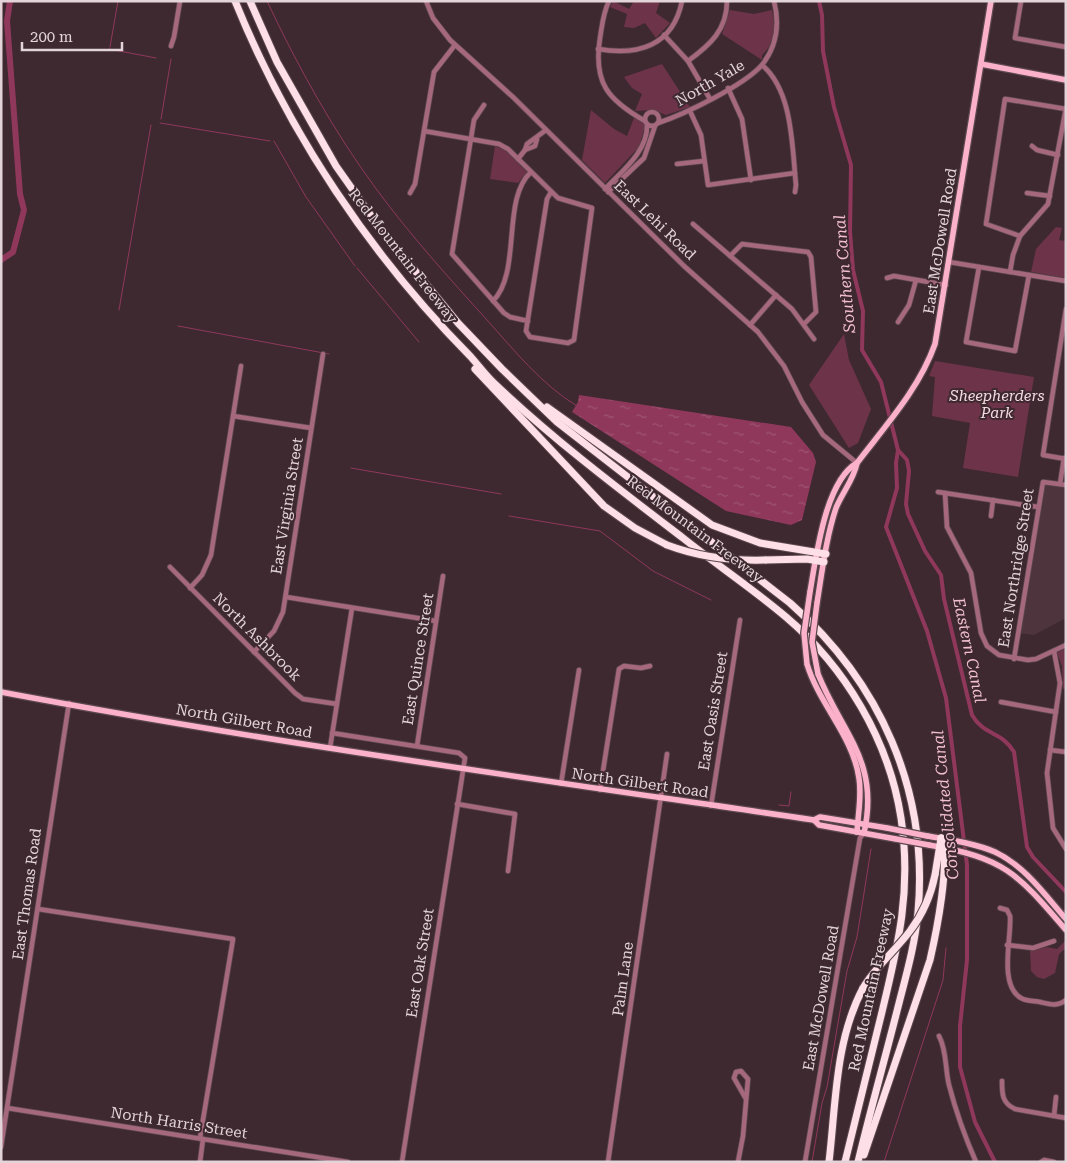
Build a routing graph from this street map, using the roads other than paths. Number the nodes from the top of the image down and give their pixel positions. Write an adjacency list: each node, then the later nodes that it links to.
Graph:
1 (180, 1): 13 (street)
2 (235, 1): 69 (highway, Red Mountain Freeway)
3 (250, 1): 73 (highway, Red Mountain Freeway)
4 (426, 1): 12 (street, East Lehi Road)
5 (609, 1): 15 (street)
6 (682, 1): 11 (street)
7 (727, 1): 16 (street)
8 (774, 1): 18 (street)
9 (991, 1): 17 (main road, East McDowell Road)
10 (1021, 1): 14 (street)
11 (664, 35): 15 (street); 16 (street)
12 (455, 45): 31 (street, East Lehi Road); 32 (street)
13 (171, 46)
14 (1066, 47)
15 (598, 50): 26 (street)
16 (688, 61): 21 (street)
17 (981, 64): 19 (main road); 54 (main road, East McDowell Road)
18 (762, 65): 20 (street, North Yale); 43 (street)
19 (1066, 80)
20 (728, 88): 21 (street, North Yale); 44 (street)
21 (710, 99): 24 (street, North Yale)
22 (484, 105): 34 (street)
23 (1066, 109): 33 (street); 52 (street)
24 (690, 110): 28 (street, North Yale); 39 (street)
25 (647, 114): 26 (street, North Yale); 27 (street, North Yale); 29 (street)
26 (634, 115): 29 (street)
27 (658, 116): 28 (street, North Yale); 30 (street)
28 (669, 119): 30 (street, North Yale)
29 (646, 123): 30 (street); 38 (street)
30 (656, 124): 40 (street)
31 (546, 130): 37 (street); 45 (street, East Lehi Road)
32 (424, 131): 34 (street); 48 (street)
33 (1064, 133): 36 (street)
34 (471, 138): 37 (street); 63 (street)
35 (1032, 146): 36 (street)
36 (1058, 155): 50 (street)
37 (518, 158): 42 (street)
38 (632, 158): 40 (street); 45 (street)
39 (704, 161): 41 (street); 44 (street)
40 (639, 164): 45 (street)
41 (677, 164)
42 (531, 172): 46 (street); 63 (street)
43 (795, 174): 44 (street); 47 (street)
44 (751, 180)
45 (606, 190): 67 (street, East Lehi Road)
46 (551, 192): 65 (street); 65 (street)
47 (795, 192)
48 (410, 193)
49 (1027, 193): 50 (street)
50 (1050, 196): 52 (street)
51 (694, 224): 53 (street)
52 (1020, 236): 56 (street)
53 (730, 256): 62 (street); 68 (street)
54 (949, 262): 55 (street); 61 (main road, East McDowell Road)
55 (979, 267): 56 (street); 57 (street)
56 (1010, 272): 57 (street)
57 (1029, 275): 60 (street)
58 (887, 278): 59 (street)
59 (916, 280): 61 (street); 66 (street)
60 (1066, 281)
61 (946, 285): 77 (main road, East McDowell Road)
62 (776, 295): 67 (street); 68 (street)
63 (493, 301): 65 (street)
64 (1066, 310): 76 (street)
65 (528, 321)
66 (898, 322)
67 (750, 324): 77 (street, East Lehi Road)
68 (804, 324): 70 (street)
69 (448, 336): 87 (highway, bridge); 151 (highway, Red Mountain Freeway)
70 (814, 339)
71 (323, 354): 75 (street, East Virginia Street)
72 (241, 366): 74 (street)
73 (530, 395): 85 (highway); 152 (highway, Red Mountain Freeway)
74 (233, 416): 75 (street); 91 (street)
75 (312, 428): 92 (street, East Virginia Street)
76 (1065, 459): 78 (street)
77 (857, 463): 85 (main road, East McDowell Road); 86 (main road, East McDowell Road)
78 (1064, 470): 79 (street)
79 (1064, 484): 83 (street, East Northridge Street)
80 (938, 492): 81 (street)
81 (945, 493): 82 (street); 99 (street)
82 (993, 500): 83 (street); 84 (street)
83 (1038, 507): 99 (street, East Northridge Street)
84 (991, 516)
85 (817, 552): 86 (highway); 87 (main road, East McDowell Road)
86 (826, 554): 88 (main road, East McDowell Road)
87 (816, 561): 88 (highway); 120 (main road, East McDowell Road, bridge)
88 (824, 562): 121 (main road, East McDowell Road, bridge)
89 (170, 567): 91 (street, North Ashbrook)
90 (443, 576): 95 (street, East Quince Street)
91 (190, 588): 98 (street, North Ashbrook)
92 (286, 597): 93 (street); 98 (street, East Virginia Street)
93 (352, 608): 95 (street); 105 (street)
94 (740, 620): 118 (street, East Oasis Street)
95 (436, 621): 108 (street, East Quince Street)
96 (1066, 645): 97 (street)
97 (1054, 651): 99 (street); 106 (street)
98 (254, 652): 105 (street, North Ashbrook)
99 (1014, 659)
100 (650, 666): 115 (street)
101 (579, 670): 114 (street)
102 (1, 691): 104 (main road, North Gilbert Road)
103 (1002, 702): 106 (street)
104 (69, 704): 109 (main road, North Gilbert Road); 129 (street, East Thomas Road)
105 (337, 704): 107 (street)
106 (1056, 712): 110 (street)
107 (332, 733): 108 (street, North Gilbert Road); 109 (street)
108 (417, 746): 113 (street, North Gilbert Road)
109 (330, 748): 113 (main road, North Gilbert Road)
110 (1050, 750): 111 (street); 126 (street)
111 (1066, 752)
112 (667, 754): 116 (street, Palm Lane)
113 (463, 768): 114 (main road, North Gilbert Road); 117 (street, East Oak Street)
114 (561, 784): 115 (main road, North Gilbert Road)
115 (600, 790): 116 (main road, North Gilbert Road)
116 (661, 799): 118 (main road, North Gilbert Road); 147 (street, Palm Lane)
117 (457, 804): 127 (street); 146 (street, East Oak Street)
118 (711, 806): 119 (main road, North Gilbert Road)
119 (814, 820): 120 (main road, North Gilbert Road); 122 (main road, North Gilbert Road)
120 (857, 823): 121 (main road, North Gilbert Road); 122 (main road, East McDowell Road)
121 (866, 824): 123 (main road, East McDowell Road); 124 (main road, North Gilbert Road, bridge)
122 (857, 832): 123 (main road, North Gilbert Road)
123 (862, 836): 125 (main road, North Gilbert Road, bridge); 149 (street, East McDowell Road)
124 (941, 838): 125 (highway); 130 (main road, North Gilbert Road)
125 (942, 847): 131 (main road, North Gilbert Road); 150 (highway, bridge); 153 (highway)
126 (1066, 849)
127 (508, 871)
128 (1000, 908): 133 (street)
129 (38, 909): 139 (street, East Thomas Road); 142 (street)
130 (1066, 918)
131 (1066, 930)
132 (1054, 941): 133 (street)
133 (1007, 945): 134 (street)
134 (1066, 1000)
135 (939, 1036): 154 (street)
136 (1002, 1080): 140 (street)
137 (1056, 1097): 140 (street)
138 (746, 1100): 138 (street); 148 (street)
139 (7, 1108): 142 (street, North Harris Street); 143 (street, East Thomas Road)
140 (1054, 1116): 141 (street)
141 (1066, 1118)
142 (201, 1139): 144 (street); 145 (street, North Harris Street)
143 (1, 1147)
144 (200, 1162)
145 (348, 1162)
146 (402, 1162)
147 (608, 1162)
148 (738, 1162)
149 (805, 1162)
150 (829, 1162)
151 (846, 1162)
152 (858, 1162)
153 (862, 1162)
154 (976, 1162)
155 (1041, 1162): 156 (street)
156 (1054, 1162)

